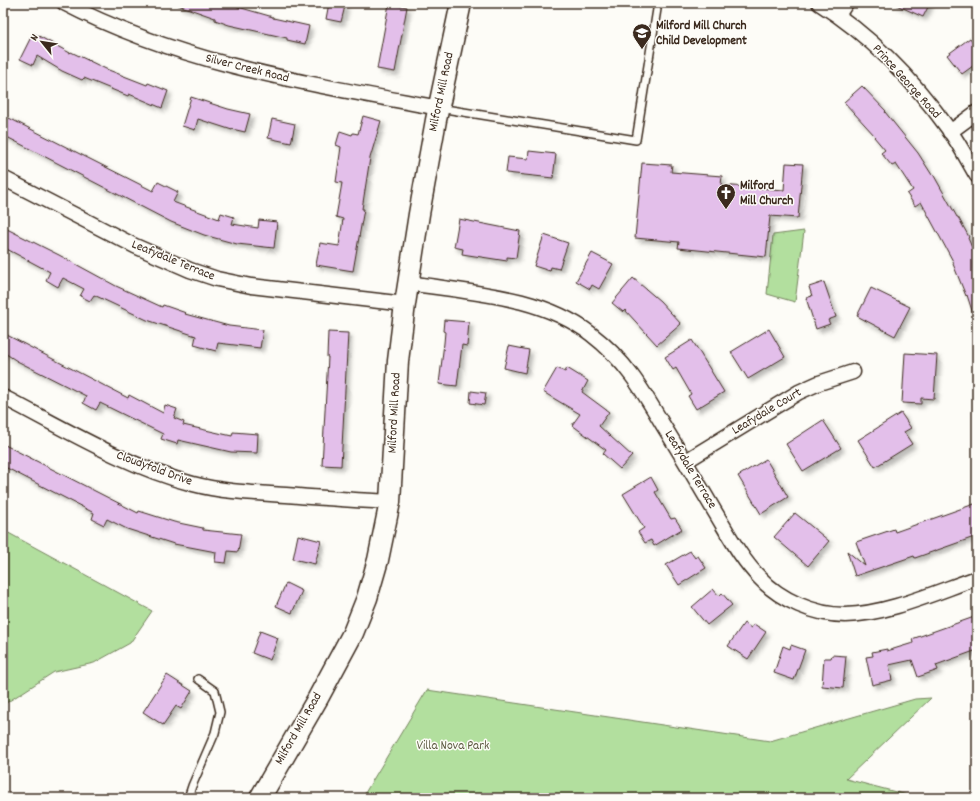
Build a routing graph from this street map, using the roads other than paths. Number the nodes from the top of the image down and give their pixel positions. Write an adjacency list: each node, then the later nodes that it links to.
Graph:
1 (64, 3): 7 (street, Silver Creek Road)
2 (461, 3): 7 (main road, Milford Mill Road)
3 (658, 3): 7 (lane)
4 (819, 3): 6 (street, Prince George Road)
5 (846, 3): 6 (street)
6 (838, 15): 9 (street, Prince George Road)
7 (439, 108): 12 (main road, Milford Mill Road)
8 (977, 112): 9 (street)
9 (950, 132): 10 (street, Prince George Road)
10 (977, 176)
11 (3, 178): 13 (street, Leafydale Terrace)
12 (408, 283): 13 (main road, Milford Mill Road); 16 (street, Leafydale Terrace)
13 (405, 304): 17 (main road, Milford Mill Road)
14 (854, 372): 16 (street, Leafydale Court)
15 (3, 396): 17 (street, Cloudyfold Drive)
16 (686, 461): 18 (street, Leafydale Terrace)
17 (390, 502): 21 (main road, Milford Mill Road)
18 (977, 578)
19 (198, 680): 20 (lane)
20 (188, 798)
21 (260, 798)

